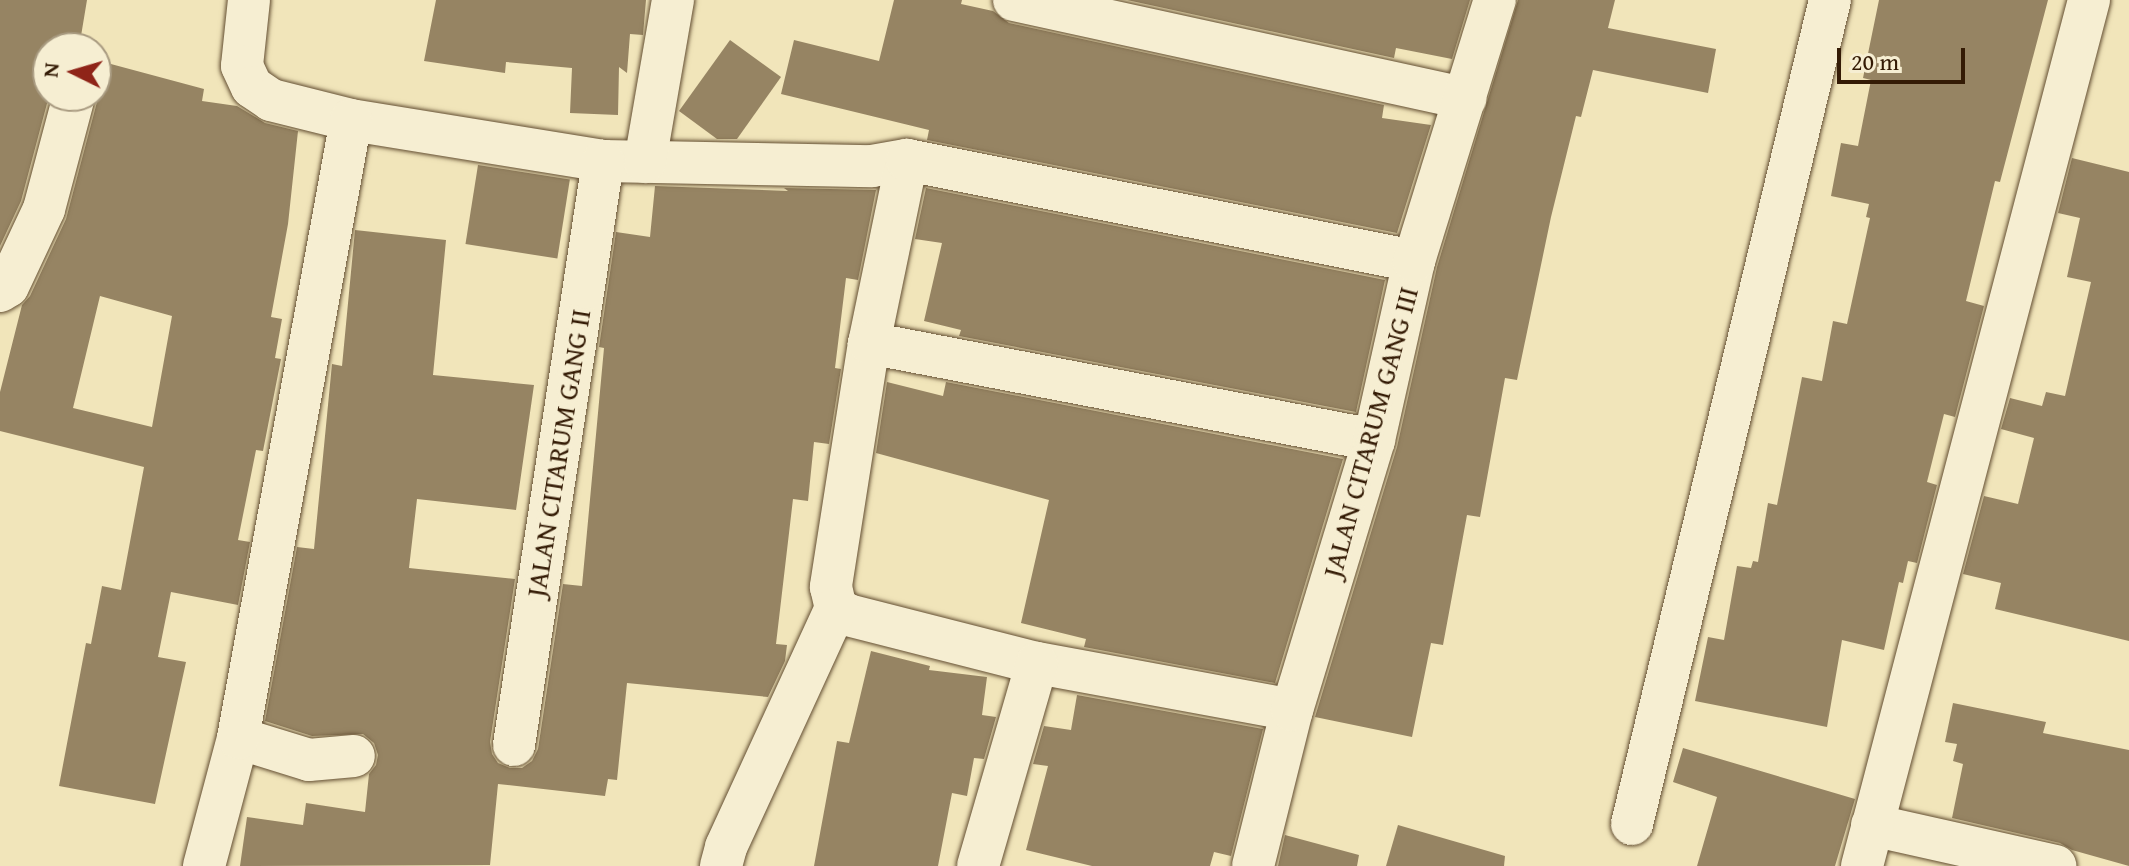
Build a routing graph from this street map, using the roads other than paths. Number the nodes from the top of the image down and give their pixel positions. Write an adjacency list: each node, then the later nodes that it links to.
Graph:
1 (249, 0): 9 (street)
2 (673, 0): 12 (street)
3 (1014, 0): 7 (street)
4 (1495, 0): 7 (street, JALAN CITARUM GANG III)
5 (1830, 0): 23 (street)
6 (2089, 0): 24 (street)
7 (1465, 98): 13 (street, JALAN CITARUM GANG III)
8 (70, 112): 14 (street)
9 (351, 120): 11 (street); 20 (street)
10 (907, 160): 12 (street); 13 (street); 15 (street)
11 (603, 161): 12 (street); 21 (street, JALAN CITARUM GANG II)
12 (645, 162)
13 (1414, 261): 16 (street, JALAN CITARUM GANG III)
14 (0, 291)
15 (869, 343): 16 (street); 17 (street)
16 (1374, 440): 19 (street, JALAN CITARUM GANG III)
17 (836, 608): 18 (street); 26 (street)
18 (1037, 663): 19 (street); 27 (street)
19 (1292, 710): 28 (street, JALAN CITARUM GANG III)
20 (238, 738): 22 (street); 25 (street)
21 (514, 745)
22 (354, 756)
23 (1632, 824)
24 (1872, 825): 29 (street); 30 (street)
25 (204, 866)
26 (721, 866)
27 (978, 866)
28 (1253, 866)
29 (1862, 866)
30 (2055, 866)

